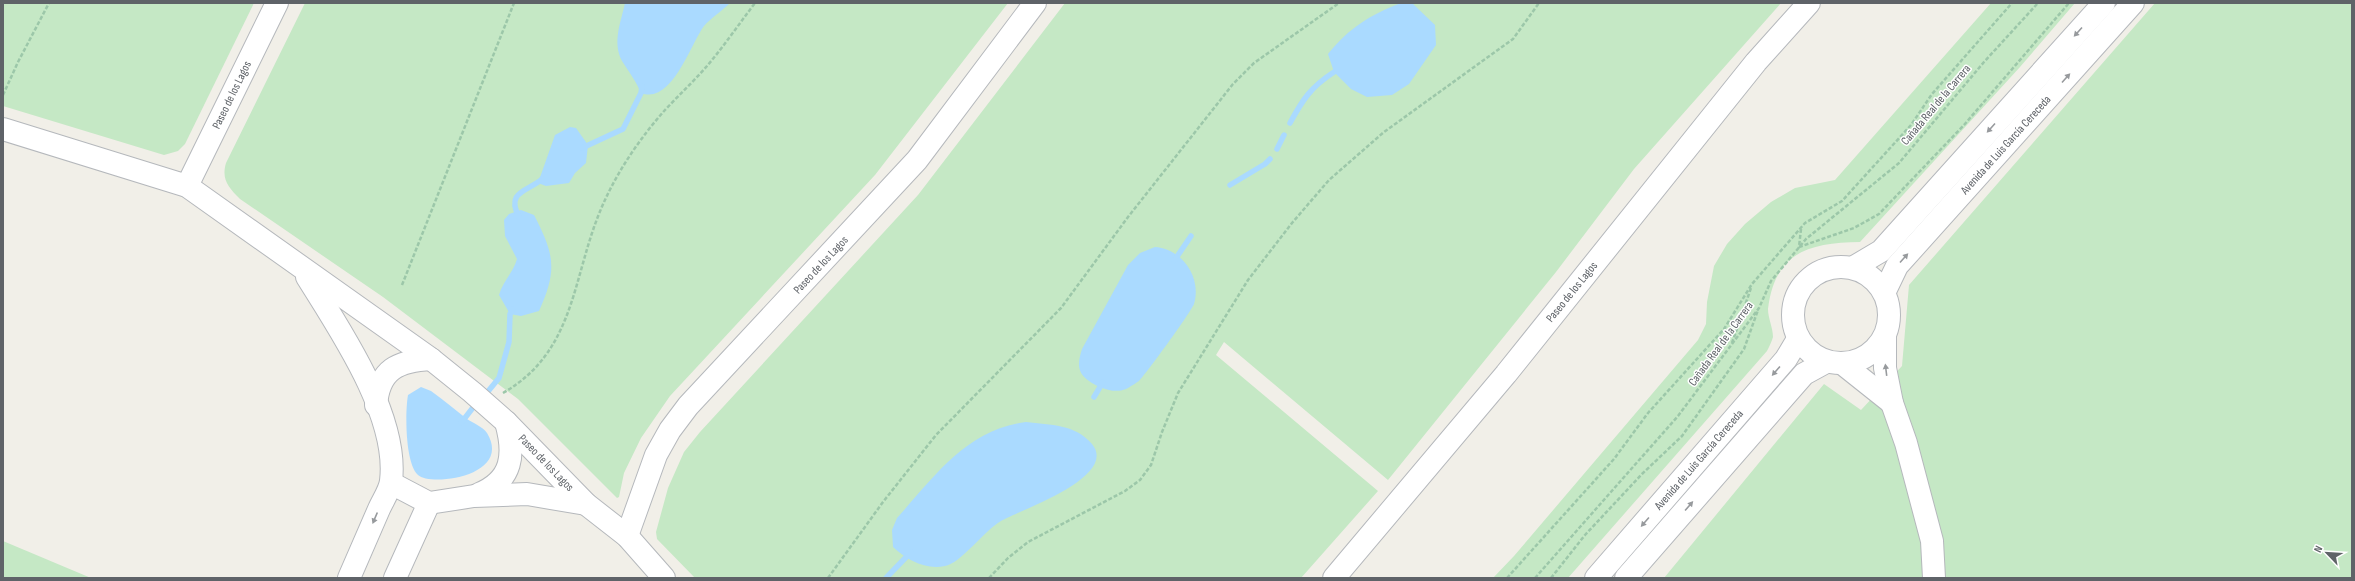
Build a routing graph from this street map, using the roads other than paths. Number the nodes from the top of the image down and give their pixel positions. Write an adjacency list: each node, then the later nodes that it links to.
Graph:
1 (277, 3): 7 (street, Paseo de los Lagos)
2 (1035, 3): 22 (street, Paseo de los Lagos)
3 (1809, 3): 26 (street, Paseo de los Lagos)
4 (2104, 3): 8 (street, Avenida de Luis García Cereceda, one-way to 8)
5 (2134, 3): 10 (street, Avenida de Luis García Cereceda, one-way to 5)
6 (3, 129): 7 (street, Paseo de los Lagos)
7 (187, 186): 9 (street, Paseo de los Lagos)
8 (1854, 267): 10 (street); 12 (street)
9 (302, 269): 13 (street, Paseo de los Lagos); 16 (street, Paseo de los Lagos)
10 (1885, 291): 11 (street)
11 (1885, 337): 14 (street); 15 (street, one-way to 11)
12 (1798, 339): 14 (street); 27 (street, Avenida de Luis García Cereceda, one-way to 27)
13 (431, 359): 16 (street); 17 (street, Paseo de los Lagos)
14 (1835, 363): 15 (street); 28 (street, Avenida de Luis García Cereceda, one-way to 14)
15 (1892, 403): 29 (street)
16 (376, 405): 18 (street, Paseo de los Lagos)
17 (506, 422): 19 (street, Paseo de los Lagos); 21 (street, Paseo de los Lagos)
18 (391, 483): 20 (street); 23 (street, Paseo de los Lagos, one-way to 23)
19 (474, 496): 20 (street, Paseo de los Lagos); 21 (street, Paseo de los Lagos)
20 (429, 503): 24 (street)
21 (586, 504): 22 (street, Paseo de los Lagos)
22 (627, 536): 25 (street, Paseo de los Lagos)
23 (349, 578)
24 (395, 578)
25 (664, 578)
26 (1334, 578)
27 (1596, 578)
28 (1626, 578)
29 (1934, 578)

